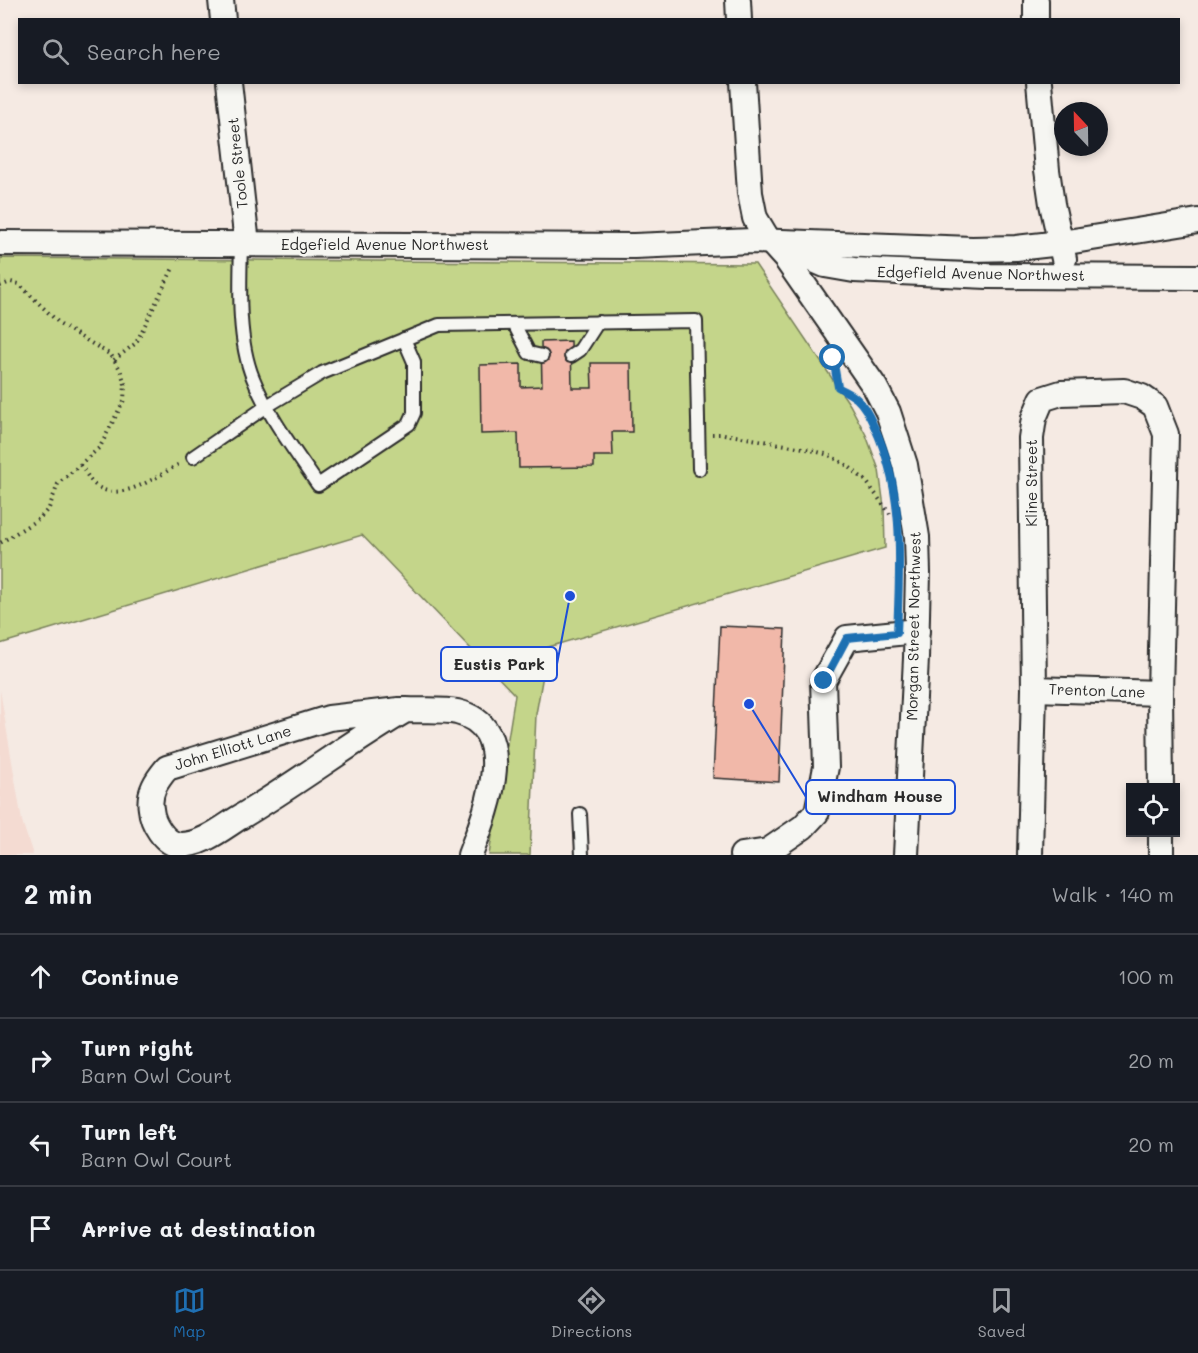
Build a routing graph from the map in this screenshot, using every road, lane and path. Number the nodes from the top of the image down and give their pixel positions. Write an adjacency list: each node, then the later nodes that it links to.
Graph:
1 (221, 0): 4 (street)
2 (738, 0): 5 (street)
3 (1035, 0): 6 (street)
4 (223, 18)
5 (739, 18)
6 (1036, 18)
7 (229, 84): 14 (street, Toole Street)
8 (743, 84): 11 (street, Morgan Street Northwest)
9 (1039, 84): 13 (street)
10 (1198, 221): 13 (street, Edgefield Avenue Northwest)
11 (770, 242): 13 (street, Edgefield Avenue Northwest); 14 (street, Edgefield Avenue Northwest); 16 (street, Edgefield Avenue Northwest); 34 (street, Morgan Street Northwest)
12 (0, 243): 14 (street, Edgefield Avenue Northwest)
13 (1061, 243): 16 (street)
14 (244, 244): 27 (lane)
15 (177, 263): 25 (path)
16 (1068, 276): 17 (street, Edgefield Avenue Northwest)
17 (1198, 277)
18 (0, 286): 25 (path)
19 (598, 322): 20 (lane); 23 (lane); 28 (lane)
20 (514, 324): 21 (lane); 22 (lane)
21 (404, 339): 27 (lane); 27 (lane)
22 (542, 356)
23 (571, 356)
24 (833, 358): 26 (path)
25 (114, 360): 30 (path)
26 (858, 400)
27 (267, 406): 29 (lane)
28 (698, 434): 31 (lane); 32 (path)
29 (193, 457): 30 (path)
30 (80, 465): 33 (path)
31 (699, 469)
32 (894, 518)
33 (0, 543)
34 (917, 631): 43 (street); 44 (street, Morgan Street Northwest)
35 (1034, 689): 36 (street, Trenton Lane); 36 (street, Kline Street); 45 (street, Kline Street)
36 (1160, 693): 38 (street, Kline Street)
37 (406, 710): 37 (street, John Elliott Lane); 41 (street, John Elliott Lane)
38 (1161, 783)
39 (580, 814): 42 (lane)
40 (1161, 837): 46 (street)
41 (470, 855)
42 (582, 855)
43 (742, 855)
44 (906, 855)
45 (1030, 855)
46 (1161, 855)

